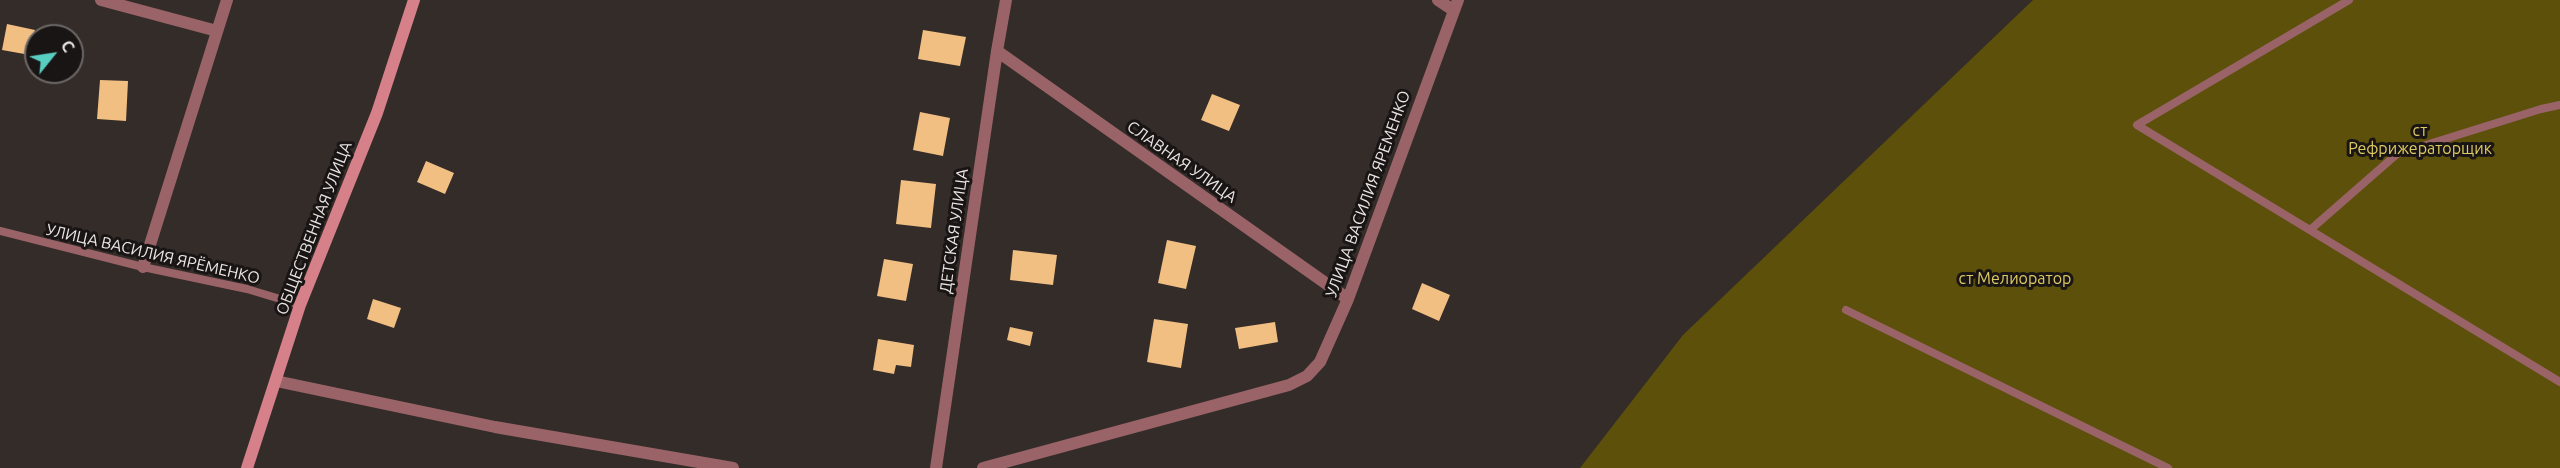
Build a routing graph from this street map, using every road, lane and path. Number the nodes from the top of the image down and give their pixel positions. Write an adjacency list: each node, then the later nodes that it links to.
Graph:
1 (101, 0): 7 (street)
2 (227, 0): 9 (street)
3 (414, 0): 16 (main road, ОБЩЕСТВЕННАЯ УЛИЦА)
4 (1006, 0): 10 (street, ДЕТСКАЯ УЛИЦА)
5 (1438, 0): 8 (street)
6 (2349, 0): 12 (lane)
7 (131, 4): 9 (street)
8 (1455, 5): 15 (street, УЛИЦА ВАСИЛИЯ ЯРЕМЕНКО)
9 (217, 31): 14 (street)
10 (997, 51): 15 (street, СЛАВНАЯ УЛИЦА); 22 (street, ДЕТСКАЯ УЛИЦА)
11 (2560, 105): 12 (lane)
12 (2310, 230): 19 (lane)
13 (0, 231): 14 (lane, УЛИЦА ВАСИЛИЯ ЯРЁМЕНКО)
14 (143, 267): 16 (lane, УЛИЦА ВАСИЛИЯ ЯРЁМЕНКО)
15 (1348, 299): 23 (street, УЛИЦА ВАСИЛИЯ ЯРЕМЕНКО)
16 (300, 305): 18 (main road, ОБЩЕСТВЕННАЯ УЛИЦА)
17 (1846, 310): 24 (lane)
18 (276, 381): 20 (main road, ОБЩЕСТВЕННАЯ УЛИЦА); 21 (street)
19 (2560, 382)
20 (247, 468)
21 (733, 468)
22 (936, 468)
23 (983, 468)
24 (2168, 468)

